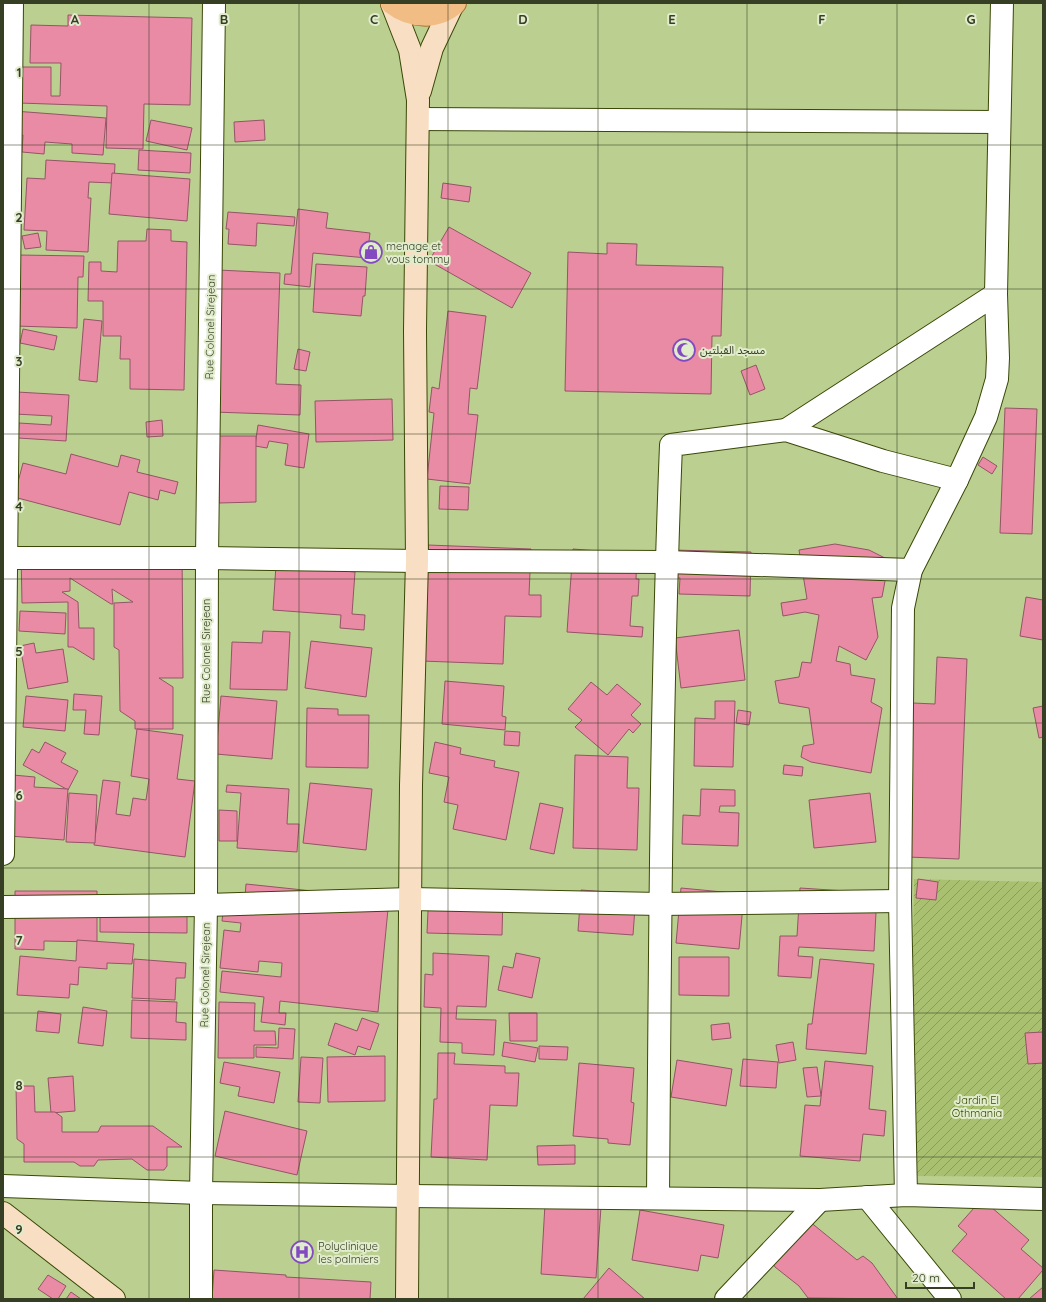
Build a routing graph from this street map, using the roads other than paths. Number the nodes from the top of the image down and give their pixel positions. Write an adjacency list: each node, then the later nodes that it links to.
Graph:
1 (12, 3): 11 (street)
2 (214, 3): 12 (street, Rue Colonel Sirejean)
3 (392, 3): 5 (main road); 6 (main road)
4 (1002, 3): 7 (street)
5 (453, 4): 6 (main road)
6 (418, 110): 7 (street); 13 (main road)
7 (999, 122): 8 (street)
8 (996, 294): 9 (street); 10 (street)
9 (786, 430): 10 (street); 14 (street)
10 (957, 480): 15 (street)
11 (5, 558): 12 (street); 16 (street)
12 (207, 558): 13 (street); 20 (street, Rue Colonel Sirejean)
13 (417, 561): 14 (street); 17 (main road)
14 (667, 562): 15 (street); 19 (street)
15 (911, 570): 18 (street)
16 (3, 854)
17 (411, 899): 19 (street); 20 (street); 25 (main road)
18 (900, 901): 19 (street); 24 (street)
19 (660, 904): 27 (street)
20 (206, 905): 21 (street); 23 (street, Rue Colonel Sirejean)
21 (3, 908)
22 (3, 1186): 23 (street)
23 (201, 1193): 25 (street); 32 (street, Rue Colonel Sirejean)
24 (906, 1195): 26 (street); 28 (street)
25 (408, 1196): 27 (street); 33 (main road)
26 (867, 1197): 29 (street); 35 (street)
27 (658, 1198): 29 (street)
28 (1043, 1199)
29 (820, 1200): 34 (street)
30 (3, 1213): 31 (main road)
31 (114, 1299)
32 (201, 1299)
33 (407, 1299)
34 (726, 1299)
35 (950, 1299)

